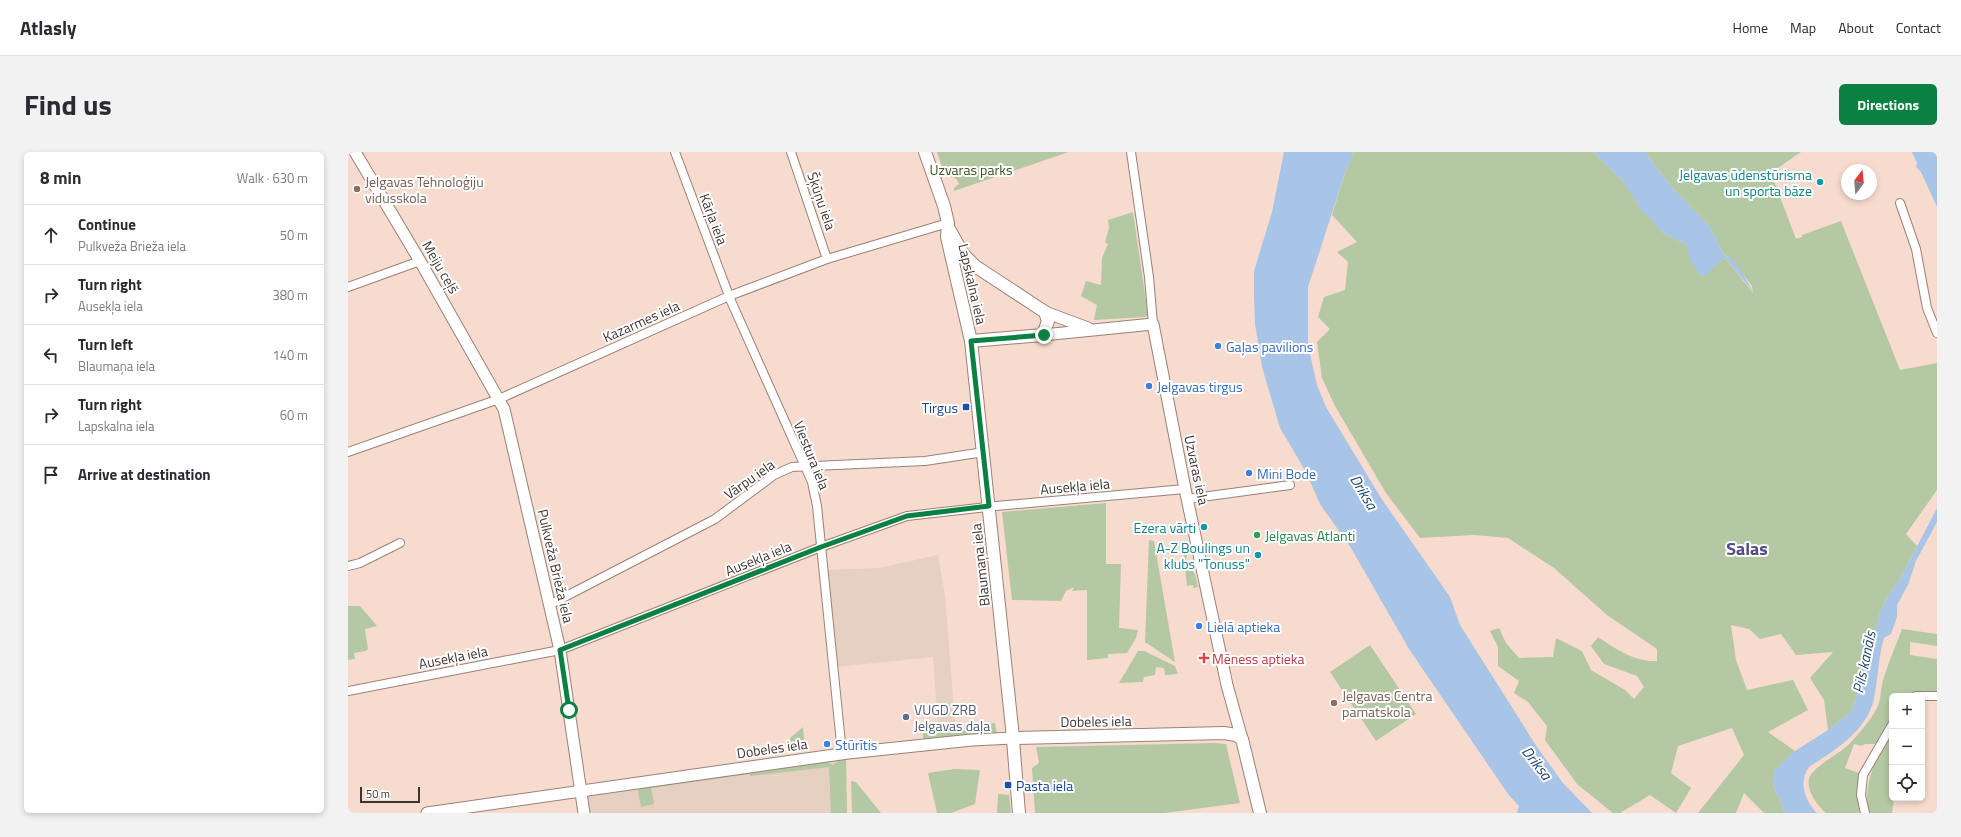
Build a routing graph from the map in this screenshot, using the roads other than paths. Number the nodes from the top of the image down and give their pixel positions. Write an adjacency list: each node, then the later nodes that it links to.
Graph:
1 (355, 152): 9 (street, Meiju ceļš)
2 (674, 152): 11 (street, Kārļa iela)
3 (791, 152): 8 (street, Šķūņu iela)
4 (925, 152): 7 (main road, Lapskalna iela)
5 (1131, 152): 13 (street, Uzvaras iela)
6 (1900, 204): 15 (street)
7 (948, 226): 8 (street, Kazarmes iela); 12 (main road, Lapskalna iela); 17 (main road, Lapskalna iela)
8 (827, 259): 11 (street, Kazarmes iela)
9 (420, 261): 10 (street); 18 (street, Meiju ceļš)
10 (348, 287)
11 (729, 296): 18 (street, Kazarmes iela); 21 (street, Viestura iela)
12 (1045, 312): 14 (street, Lapskalna iela); 16 (main road)
13 (1154, 324): 14 (street, Lapskalna iela); 23 (street, Uzvaras iela)
14 (1097, 330): 16 (street, Lapskalna iela)
15 (1937, 332)
16 (1044, 335): 17 (main road, Lapskalna iela)
17 (971, 341): 20 (main road, Blaumaņa iela)
18 (499, 399): 19 (street, Kazarmes iela); 28 (street, Pulkveža Brieža iela)
19 (348, 452)
20 (984, 452): 21 (street, Vārpu iela); 24 (main road, Blaumaņa iela)
21 (804, 465): 26 (street, Viestura iela); 28 (street, Vārpu iela)
22 (1290, 485): 23 (street, Ausekļa iela)
23 (1186, 494): 24 (street, Ausekļa iela); 35 (street, Uzvaras iela)
24 (989, 506): 26 (street, Ausekļa iela); 34 (main road, Blaumaņa iela)
25 (400, 543): 27 (street)
26 (821, 547): 29 (street, Ausekļa iela); 36 (street, Viestura iela)
27 (348, 566)
28 (551, 604): 29 (street, Pulkveža Brieža iela)
29 (560, 650): 30 (street, Ausekļa iela); 37 (street, Pulkveža Brieža iela)
30 (348, 691)
31 (1925, 696): 32 (street)
32 (1937, 696)
33 (1890, 729): 42 (street)
34 (1013, 738): 35 (main road, Dobeles iela); 36 (street, Dobeles iela); 40 (main road)
35 (1242, 739): 41 (main road, Uzvaras iela)
36 (842, 753): 37 (street, Dobeles iela)
37 (581, 791): 38 (street, Dobeles iela); 39 (street, Pulkveža Brieža iela)
38 (427, 813)
39 (584, 813)
40 (1019, 813)
41 (1260, 813)
42 (1865, 813)

